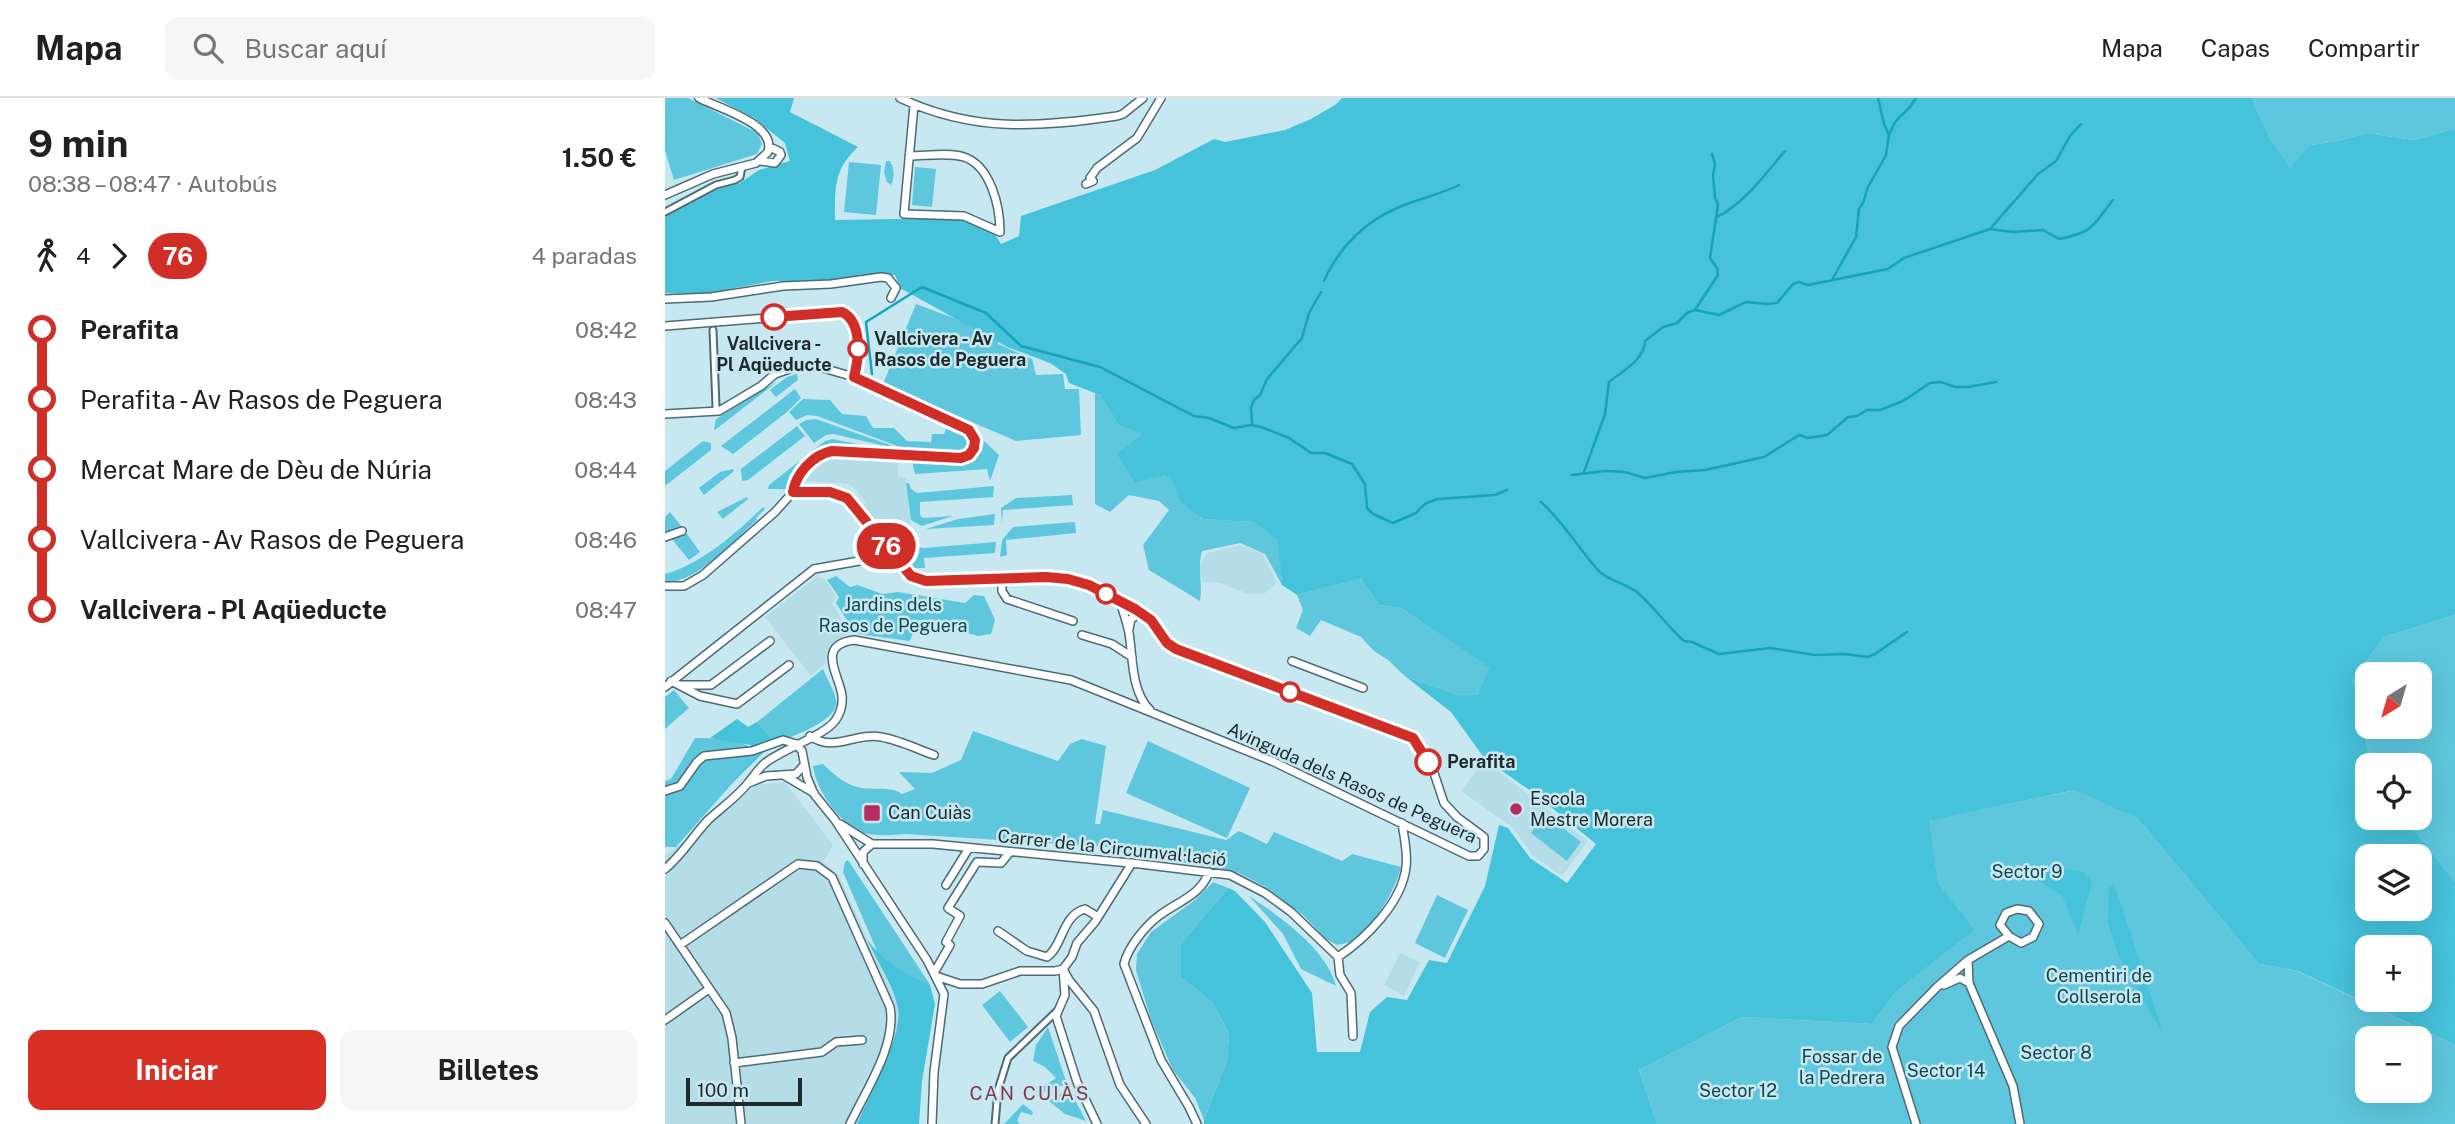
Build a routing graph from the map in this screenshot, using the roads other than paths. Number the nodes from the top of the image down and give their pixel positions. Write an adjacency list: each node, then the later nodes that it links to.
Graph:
1 (699, 98): 6 (street)
2 (900, 98): 5 (street)
3 (1143, 98): 5 (street)
4 (1161, 98): 10 (street)
5 (914, 105): 7 (street)
6 (770, 147): 8 (street); 8 (street)
7 (909, 156): 7 (street)
8 (761, 161): 9 (street)
9 (742, 167): 11 (street); 12 (street)
10 (1086, 184)
11 (665, 195)
12 (665, 212)
13 (891, 298): 14 (street)
14 (665, 299)
15 (665, 326): 17 (street)
16 (713, 330): 18 (street)
17 (854, 377): 19 (street); 20 (street)
18 (716, 407)
19 (665, 414)
20 (793, 492): 23 (street); 25 (street)
21 (681, 531): 22 (street)
22 (665, 537)
23 (891, 552): 24 (street); 35 (street)
24 (1002, 579): 26 (street); 28 (street)
25 (665, 586)
26 (1120, 601): 27 (street); 29 (street)
27 (1141, 613): 29 (street); 49 (street, Avinguda dels Rasos de Peguera)
28 (1073, 621)
29 (1129, 629): 32 (street)
30 (1082, 635): 32 (street)
31 (770, 640): 35 (street)
32 (1132, 658): 37 (street)
33 (1292, 661): 36 (street)
34 (789, 665): 35 (street)
35 (671, 685)
36 (1363, 688)
37 (1138, 689): 38 (street); 39 (street)
38 (1131, 703): 39 (street, Avinguda dels Rasos de Peguera); 40 (street, Avinguda dels Rasos de Peguera)
39 (1156, 715): 49 (street, Avinguda dels Rasos de Peguera)
40 (810, 737): 41 (street); 42 (street)
41 (796, 744): 43 (street); 45 (street); 46 (street)
42 (934, 755)
43 (804, 764): 44 (street); 47 (street)
44 (785, 776): 45 (street); 47 (street)
45 (747, 784): 55 (street)
46 (665, 791)
47 (814, 794): 48 (street)
48 (835, 820): 50 (street); 54 (street)
49 (1402, 823): 63 (street)
50 (872, 844): 51 (street, Carrer de la Circumval·lació); 54 (street)
51 (969, 848): 52 (street, Carrer de la Circumval·lació); 57 (street)
52 (1010, 852): 53 (street, Carrer de la Circumval·lació); 66 (street)
53 (1132, 863): 56 (street, Carrer de la Circumval·lació); 58 (street)
54 (863, 864): 66 (street)
55 (665, 869)
56 (1209, 872): 63 (street, Carrer de la Circumval·lació); 81 (street)
57 (946, 885)
58 (1098, 916): 60 (street); 65 (street)
59 (665, 923): 62 (street)
60 (998, 932)
61 (2009, 936): 61 (street); 64 (street)
62 (680, 945): 69 (street); 76 (street)
63 (1338, 957): 72 (street)
64 (1968, 960): 67 (street); 68 (street)
65 (1063, 969): 66 (street); 70 (street); 80 (street)
66 (934, 974): 77 (street)
67 (1969, 983): 68 (street); 83 (street)
68 (1937, 987): 82 (street)
69 (709, 989): 71 (street); 74 (street)
70 (1059, 1009): 78 (street); 79 (street)
71 (665, 1020)
72 (1353, 1036)
73 (862, 1040): 74 (street)
74 (734, 1063): 75 (street)
75 (741, 1124)
76 (850, 1124)
77 (932, 1124)
78 (995, 1124)
79 (1097, 1124)
80 (1146, 1124)
81 (1197, 1124)
82 (1916, 1124)
83 (2020, 1124)

